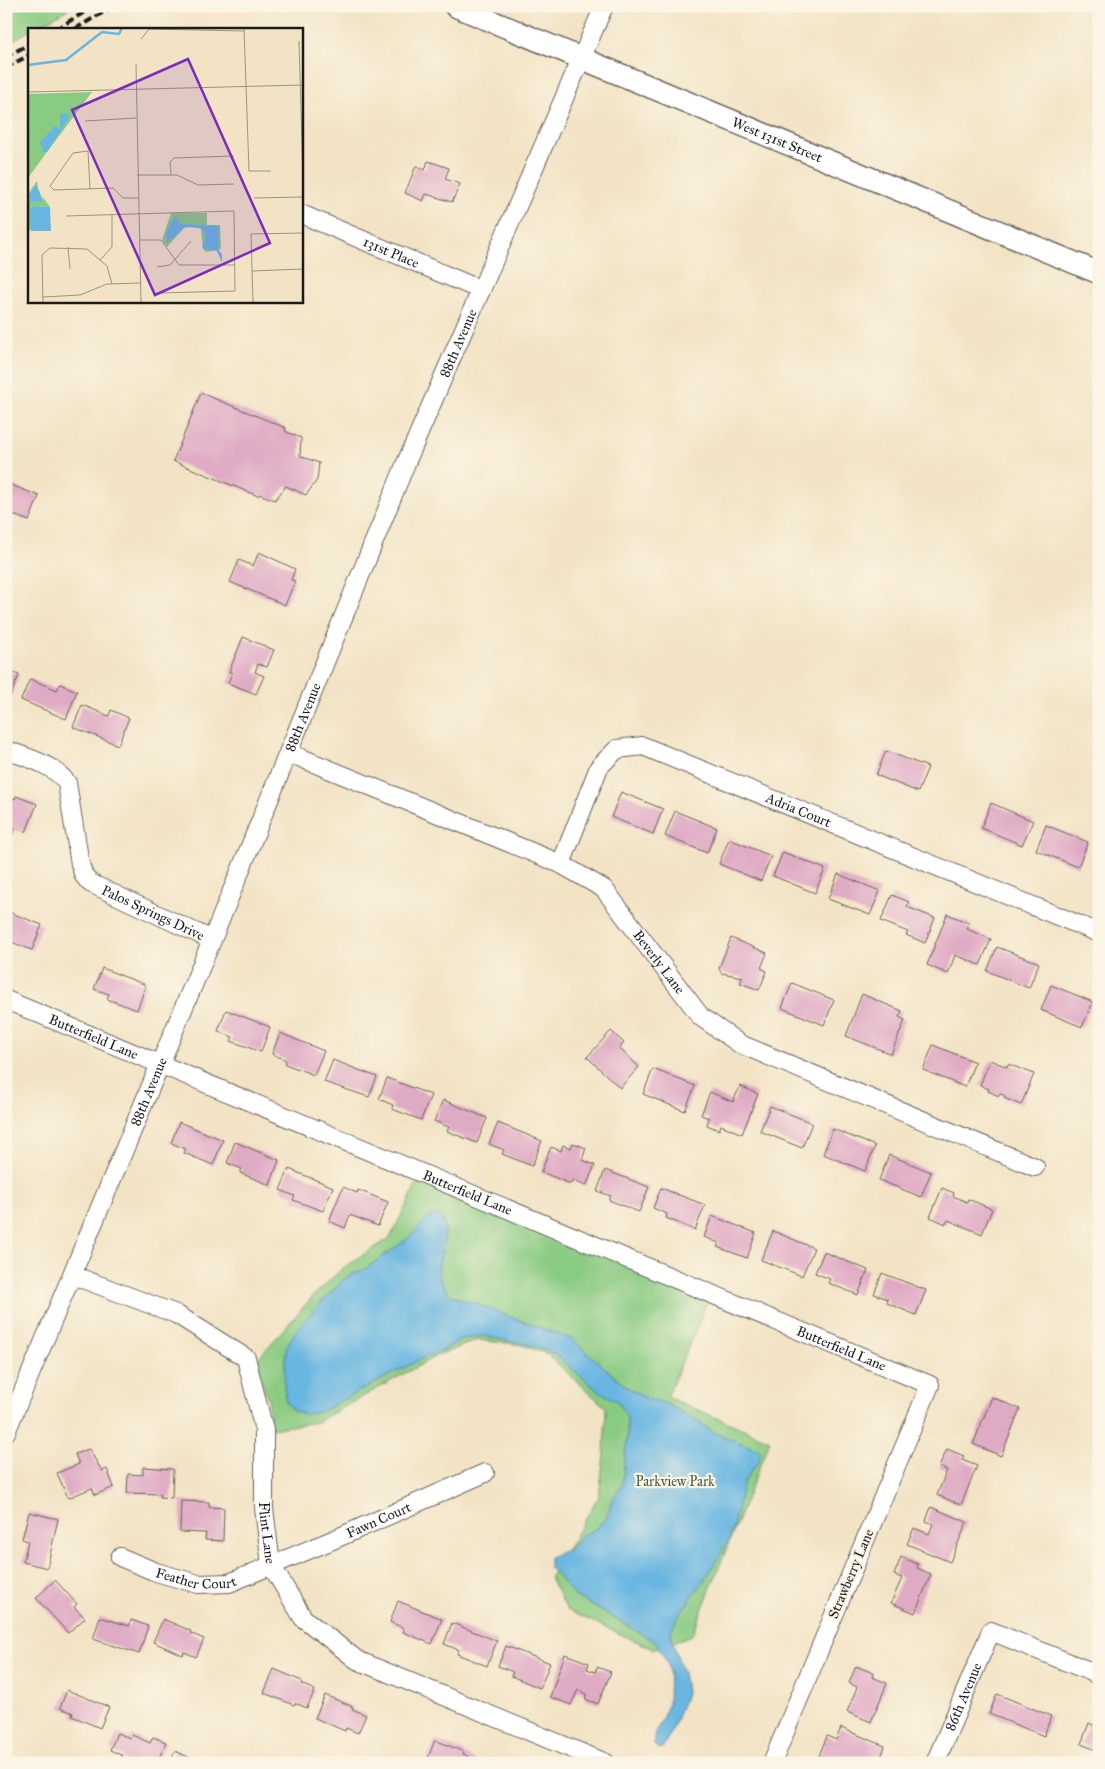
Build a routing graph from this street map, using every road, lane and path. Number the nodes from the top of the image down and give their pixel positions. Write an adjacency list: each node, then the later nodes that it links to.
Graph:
1 (455, 6): 3 (street, West 131st Street)
2 (604, 6): 3 (street, 88th Avenue)
3 (580, 58): 5 (street, West 131st Street); 6 (street, 88th Avenue)
4 (302, 214): 6 (street, 131st Place)
5 (1099, 273)
6 (481, 290): 8 (street, 88th Avenue)
7 (6, 750): 11 (street, Palos Springs Drive)
8 (289, 753): 9 (street, Beverly Lane); 11 (street, 88th Avenue)
9 (561, 864): 10 (street, Adria Court); 14 (street, Beverly Lane)
10 (1099, 933)
11 (212, 940): 13 (street, 88th Avenue)
12 (6, 1000): 13 (street, Butterfield Lane)
13 (160, 1063): 15 (street, 88th Avenue); 16 (street, Butterfield Lane)
14 (1035, 1167)
15 (72, 1275): 17 (street, 88th Avenue); 20 (street, Flint Lane)
16 (930, 1385): 23 (street, Strawberry Lane)
17 (6, 1432)
18 (485, 1472): 20 (street, Fawn Court)
19 (120, 1557): 20 (street, Feather Court)
20 (271, 1565): 22 (street, Flint Lane)
21 (1099, 1675): 24 (street, 86th Avenue)
22 (606, 1763)
23 (772, 1763)
24 (935, 1763)

